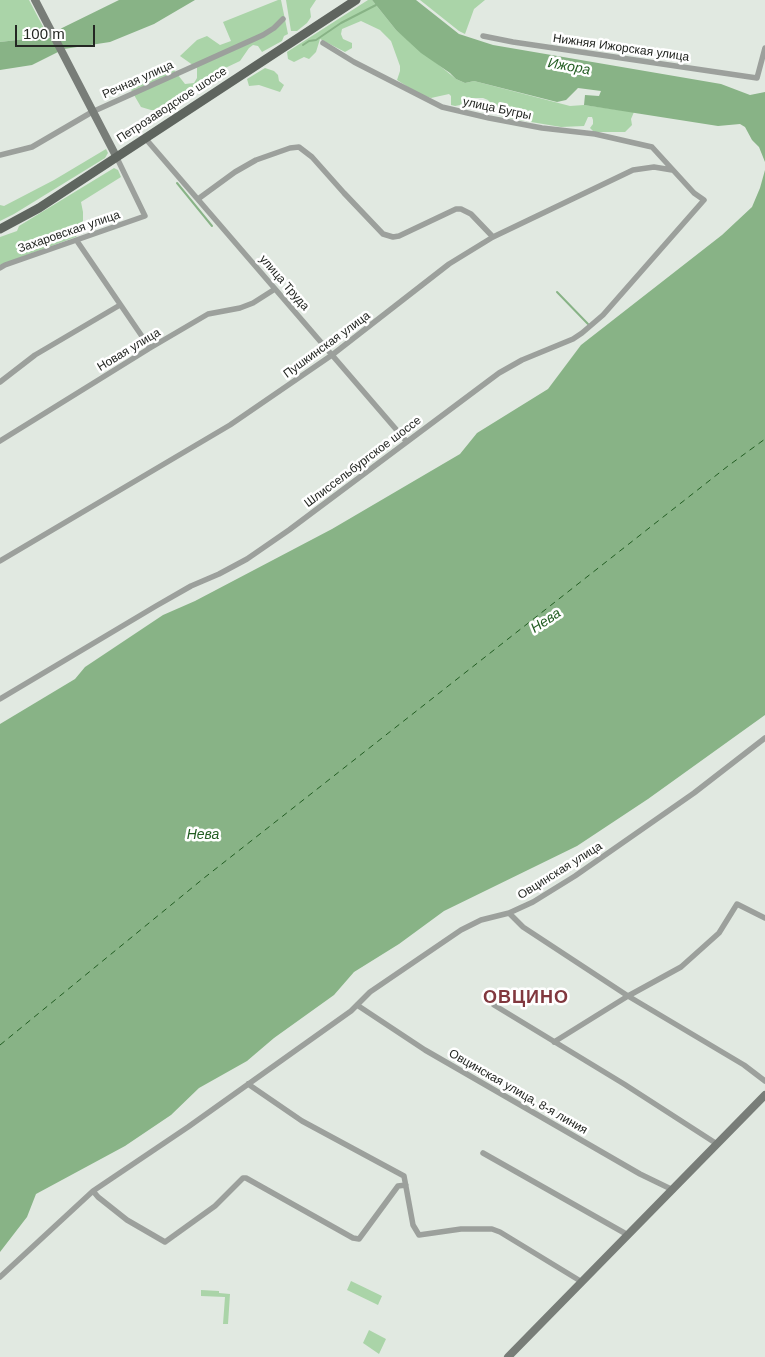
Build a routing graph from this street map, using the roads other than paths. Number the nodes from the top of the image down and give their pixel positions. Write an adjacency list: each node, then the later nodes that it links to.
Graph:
1 (35, 0): 7 (main road)
2 (356, 0): 8 (main road, Петрозаводское шоссе)
3 (283, 19): 7 (street, Речная улица)
4 (483, 36): 6 (street, Нижняя Ижорская улица)
5 (323, 43): 11 (street, улица Бугры)
6 (765, 48)
7 (92, 112): 9 (street, Речная улица); 10 (main road)
8 (145, 138): 10 (main road, Петрозаводское шоссе); 12 (street, улица Труда)
9 (0, 155)
10 (116, 156): 14 (main road, Петрозаводское шоссе); 16 (street, Захаровская улица)
11 (672, 170): 13 (street, улица Бугры); 15 (street, Пушкинская улица)
12 (198, 199): 15 (street); 18 (street, улица Труда)
13 (704, 200): 24 (street, Шлиссельбургское шоссе)
14 (0, 229)
15 (493, 237): 21 (street, Пушкинская улица)
16 (77, 241): 17 (street, Захаровская улица); 19 (street)
17 (0, 268)
18 (275, 288): 20 (street, Новая улица); 21 (street, улица Труда)
19 (120, 305): 20 (street); 22 (street)
20 (150, 348): 23 (street, Новая улица)
21 (332, 355): 24 (street, улица Труда); 25 (street, Пушкинская улица)
22 (0, 382)
23 (0, 441)
24 (407, 442): 26 (street, Шлиссельбургское шоссе)
25 (0, 561)
26 (0, 699)
27 (765, 738): 28 (street, Овцинская улица)
28 (510, 913): 30 (street); 32 (street, Овцинская улица)
29 (765, 918): 30 (street)
30 (628, 996): 33 (street); 34 (street)
31 (494, 1004): 33 (street)
32 (357, 1005): 35 (street, Овцинская улица); 41 (street, Овцинская улица, 8-я линия)
33 (554, 1042): 37 (street)
34 (765, 1081)
35 (248, 1084): 39 (street); 40 (street, Овцинская улица)
36 (765, 1096): 37 (main road)
37 (717, 1144): 41 (main road)
38 (484, 1152): 42 (street)
39 (406, 1185): 40 (street); 44 (street)
40 (92, 1190): 43 (street, Овцинская улица)
41 (673, 1190): 42 (main road)
42 (628, 1235): 44 (main road)
43 (0, 1277)
44 (582, 1282): 45 (main road)
45 (508, 1357)

